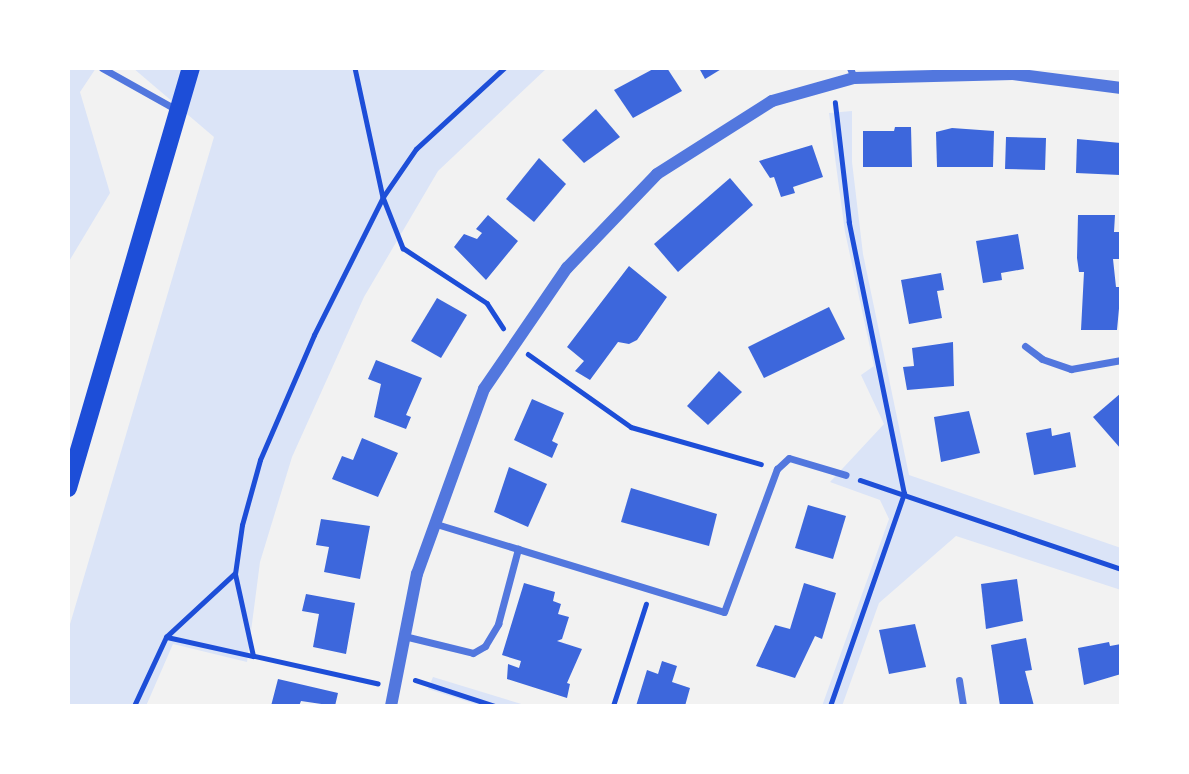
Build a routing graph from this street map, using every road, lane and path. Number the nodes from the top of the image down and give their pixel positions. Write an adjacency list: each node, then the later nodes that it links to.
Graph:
1 (102, 68): 8 (street)
2 (191, 68): 8 (main road)
3 (355, 68): 9 (path)
4 (503, 68): 9 (path)
5 (852, 73): 6 (street); 7 (street)
6 (833, 84): 10 (street); 16 (path)
7 (1121, 88)
8 (178, 111): 15 (main road)
9 (383, 197): 10 (path); 20 (path)
10 (513, 343): 13 (path); 17 (street)
11 (1025, 346): 12 (street)
12 (1121, 360)
13 (777, 469): 14 (street); 21 (street)
14 (846, 475): 16 (path)
15 (68, 488)
16 (904, 494): 19 (path); 32 (path)
17 (432, 523): 18 (street); 22 (street)
18 (518, 549): 21 (street); 22 (street)
19 (1121, 569)
20 (235, 574): 23 (path); 24 (path)
21 (651, 590): 31 (path)
22 (404, 636): 25 (street)
23 (166, 637): 24 (path); 28 (path)
24 (253, 656): 27 (path)
25 (397, 674): 27 (street); 30 (path)
26 (960, 680): 33 (street)
27 (394, 687): 29 (street)
28 (134, 706)
29 (391, 706)
30 (495, 706)
31 (613, 706)
32 (830, 706)
33 (963, 706)

